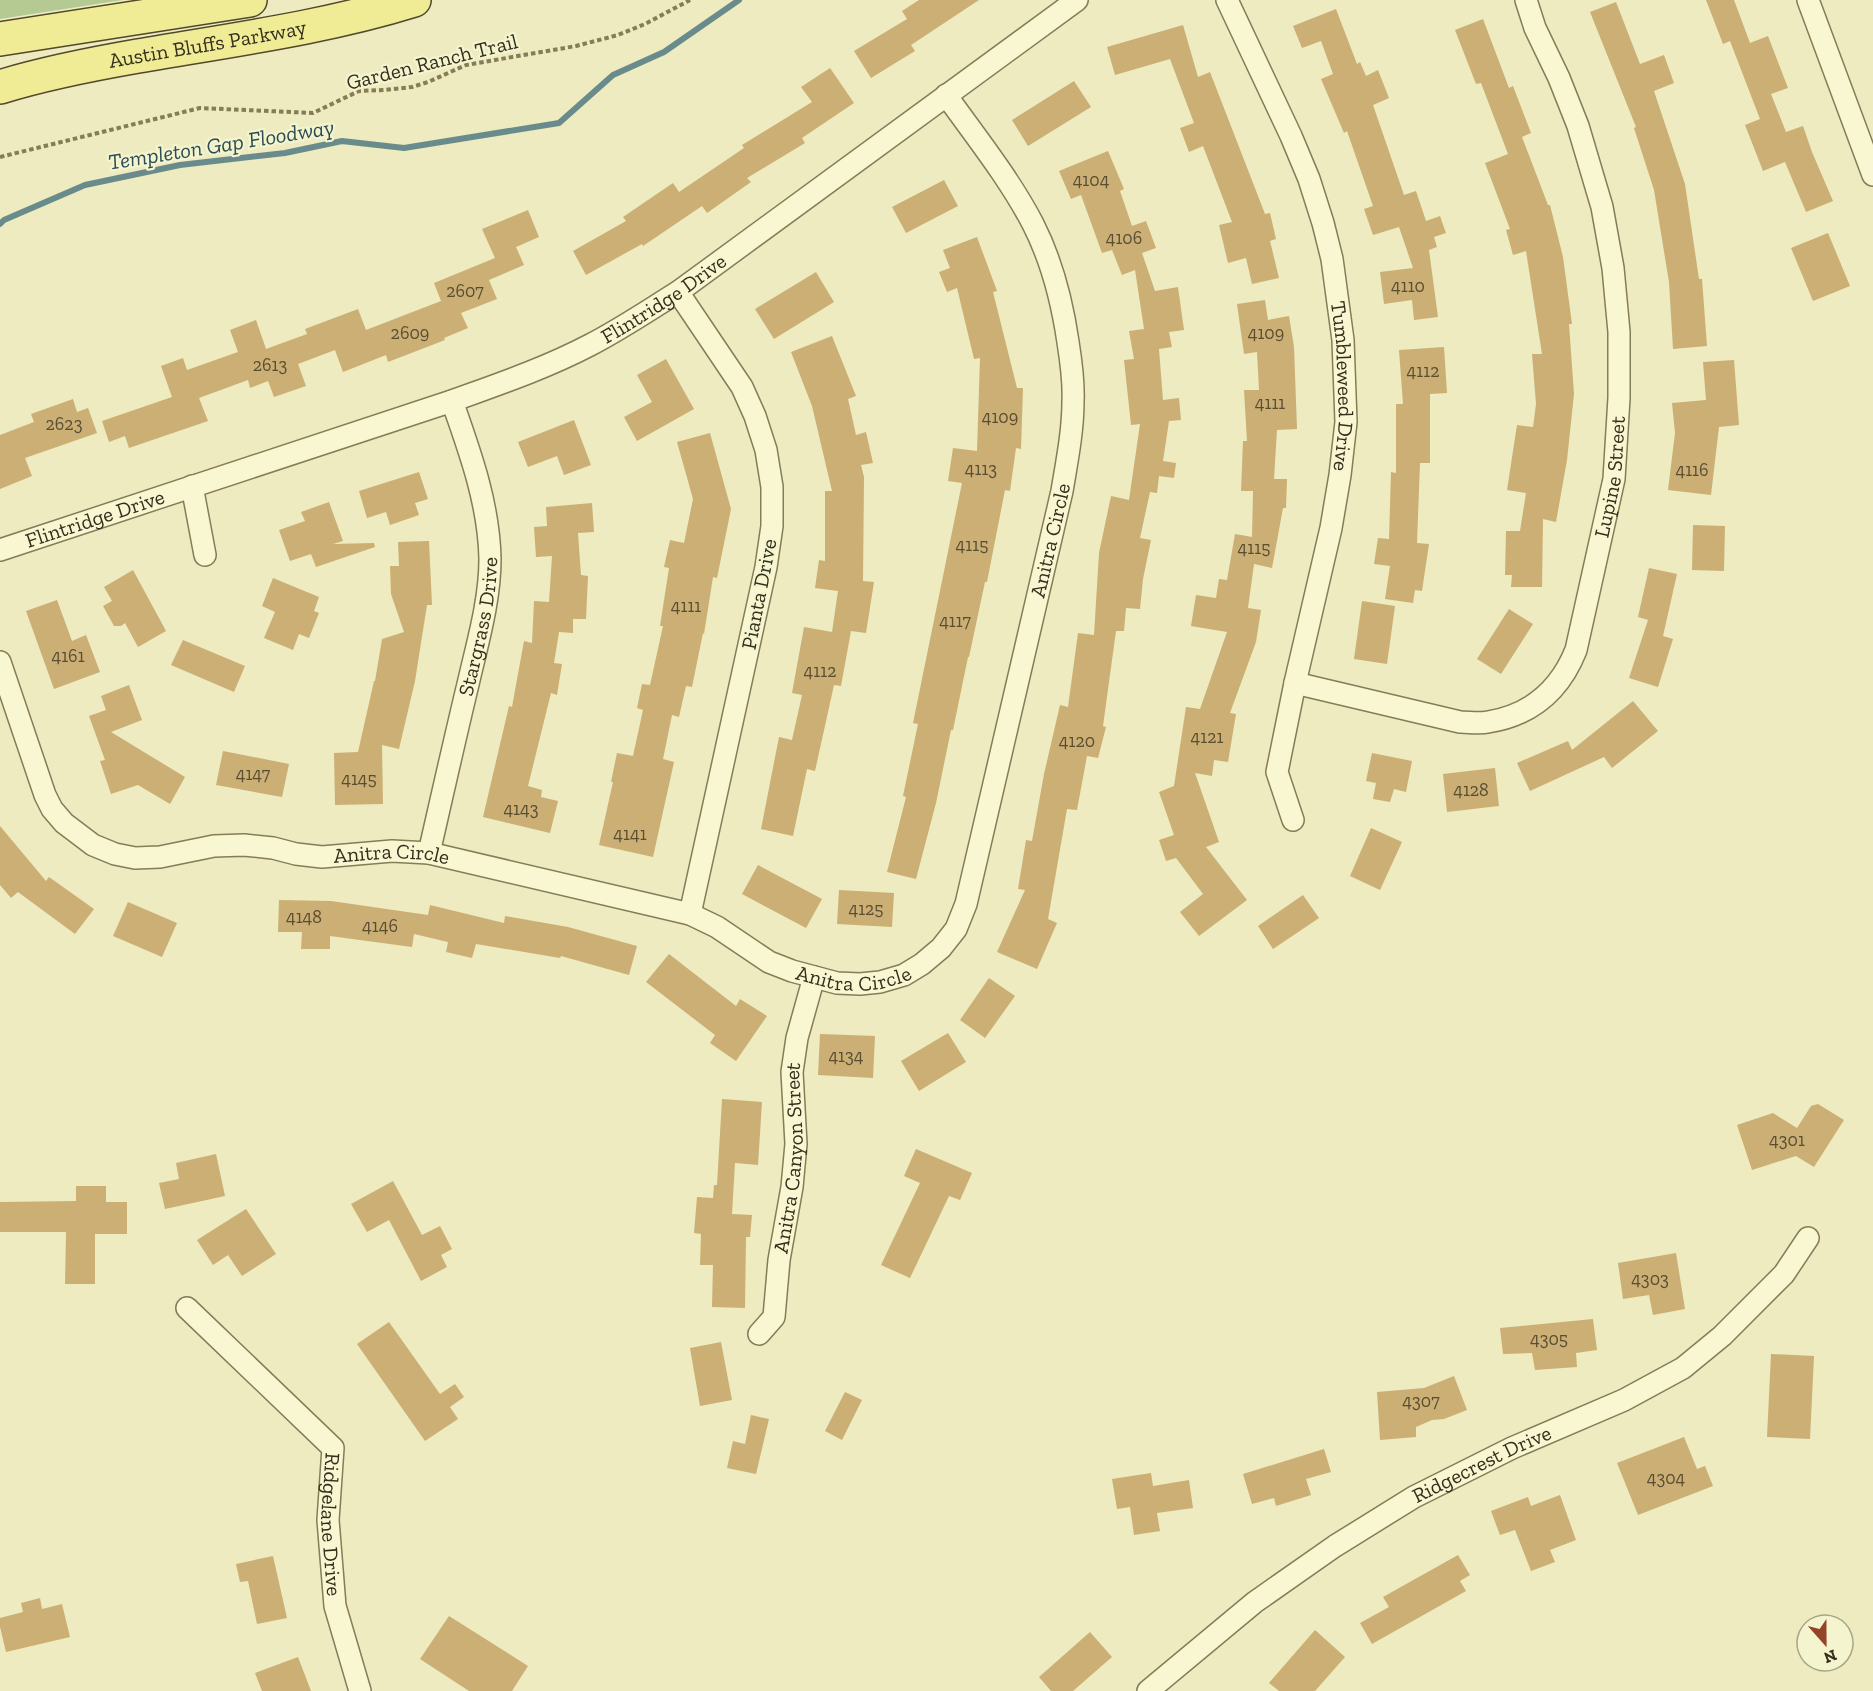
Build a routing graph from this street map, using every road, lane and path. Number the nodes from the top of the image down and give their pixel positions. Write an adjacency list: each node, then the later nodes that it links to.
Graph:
1 (250, 0): 8 (main road, Austin Bluffs Parkway)
2 (414, 0): 9 (main road, Austin Bluffs Parkway)
3 (690, 0): 11 (path, Garden Ranch Trail)
4 (1077, 0): 10 (street, Flintridge Drive)
5 (1227, 0): 19 (street, Tumbleweed Drive)
6 (1526, 0): 19 (street, Lupine Street)
7 (1808, 0): 12 (street)
8 (0, 39)
9 (0, 87)
10 (946, 95): 13 (street, Flintridge Drive); 23 (street, Anitra Circle)
11 (0, 157)
12 (1873, 175)
13 (678, 292): 14 (street, Flintridge Drive); 22 (street, Pianta Drive)
14 (452, 400): 15 (street, Flintridge Drive); 21 (street, Stargrass Drive)
15 (192, 486): 16 (street, Flintridge Drive); 17 (street, Flintridge Drive)
16 (0, 549)
17 (205, 555)
18 (0, 662): 21 (street, Anitra Circle)
19 (1295, 683): 20 (street, Tumbleweed Drive)
20 (1293, 820)
21 (429, 853): 22 (street, Anitra Circle)
22 (690, 914): 23 (street, Anitra Circle)
23 (814, 977): 26 (street, Anitra Canyon Street)
24 (1808, 1239): 28 (street, Ridgecrest Drive)
25 (187, 1308): 27 (street, Ridgelane Drive)
26 (759, 1334)
27 (360, 1691)
28 (1148, 1691)

